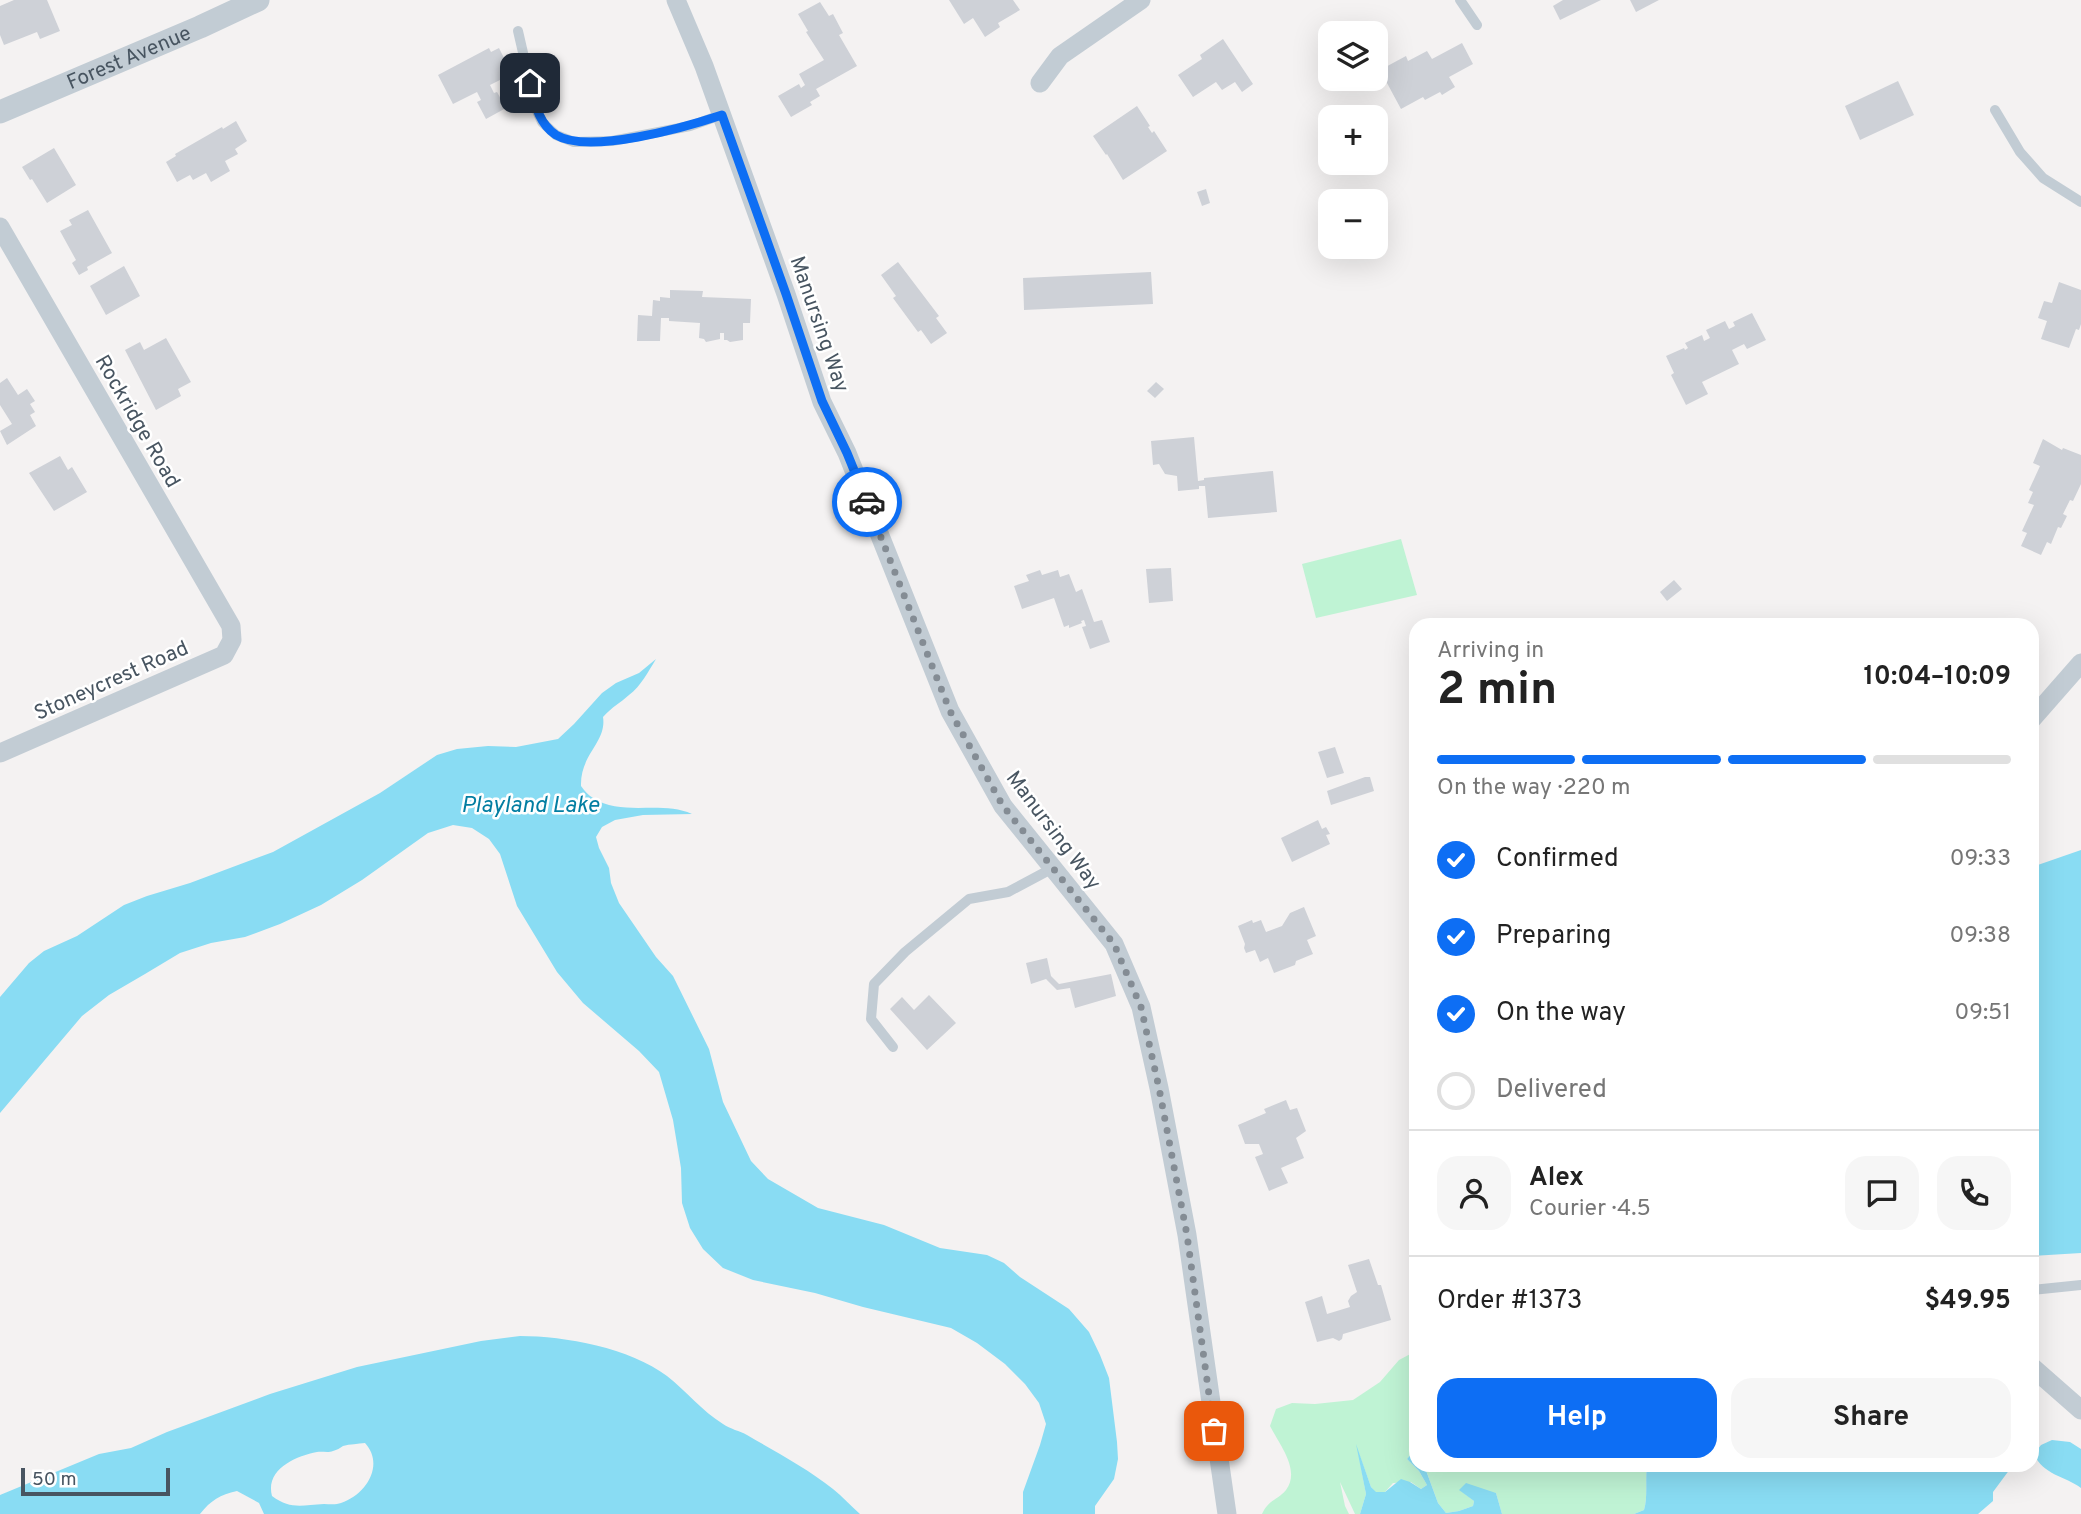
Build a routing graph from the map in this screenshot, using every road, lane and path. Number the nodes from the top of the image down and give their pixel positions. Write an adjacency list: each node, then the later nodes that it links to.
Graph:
1 (258, 0): 9 (street, Forest Avenue)
2 (676, 0): 10 (street, Manursing Way)
3 (1140, 0): 7 (street)
4 (1460, 0): 5 (lane)
5 (1477, 24)
6 (518, 31): 10 (lane)
7 (1040, 83)
8 (1995, 110): 11 (lane)
9 (0, 112)
10 (722, 115): 17 (street, Manursing Way)
11 (2081, 201)
12 (0, 227): 13 (street, Rockridge Road)
13 (232, 640): 16 (street, Stoneycrest Road)
14 (2081, 663): 15 (street)
15 (2039, 711)
16 (0, 753)
17 (1053, 868): 18 (lane); 23 (street, Manursing Way)
18 (893, 1047)
19 (2081, 1285): 20 (lane)
20 (2039, 1289)
21 (2039, 1373): 22 (street)
22 (2081, 1410)
23 (1227, 1514)

